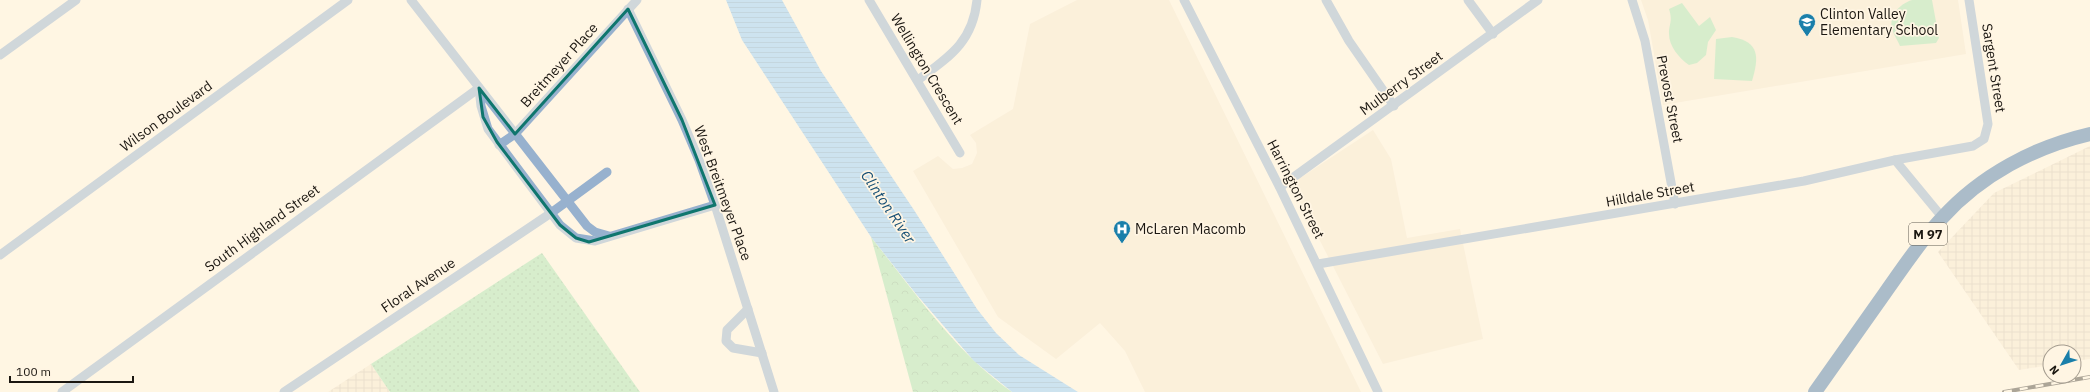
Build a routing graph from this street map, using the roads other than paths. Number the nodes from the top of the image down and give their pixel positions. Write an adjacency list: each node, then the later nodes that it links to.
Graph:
1 (76, 0): 15 (street)
2 (348, 0): 33 (street, Wilson Boulevard)
3 (411, 0): 17 (street)
4 (637, 0): 13 (street, Breitmeyer Place)
5 (869, 0): 16 (street, Wellington Crescent)
6 (976, 0): 16 (street)
7 (1184, 0): 26 (street, Harrington Street)
8 (1326, 0): 18 (street)
9 (1468, 0): 14 (street)
10 (1538, 0): 14 (street, Mulberry Street)
11 (1632, 0): 28 (street, Prevost Street)
12 (1969, 0): 21 (street, Sargent Street)
13 (628, 9): 19 (street, Breitmeyer Place); 29 (street, West Breitmeyer Place)
14 (1492, 34): 18 (street, Mulberry Street)
15 (0, 55)
16 (918, 80): 23 (street, Wellington Crescent)
17 (479, 88): 19 (street); 22 (street); 37 (street, South Highland Street)
18 (1394, 106): 26 (street, Mulberry Street)
19 (515, 134): 22 (street, Breitmeyer Place); 27 (street)
20 (2090, 134): 31 (main road, M 97)
21 (1984, 139): 24 (street, Hilldale Street)
22 (499, 145): 30 (street)
23 (960, 153)
24 (1895, 160): 28 (street, Hilldale Street); 31 (street)
25 (607, 172): 27 (street, Floral Avenue)
26 (1280, 187): 34 (street, Harrington Street)
27 (567, 201): 30 (street, Floral Avenue); 32 (street)
28 (1676, 204): 34 (street, Hilldale Street)
29 (715, 205): 32 (street); 35 (street, West Breitmeyer Place)
30 (550, 212): 32 (street); 38 (street, Floral Avenue)
31 (1942, 217): 41 (main road, M 97)
32 (610, 237)
33 (0, 254)
34 (1318, 264): 40 (street, Harrington Street)
35 (748, 309): 36 (street, West Breitmeyer Place); 36 (street)
36 (762, 353): 39 (street, West Breitmeyer Place)
37 (62, 392)
38 (284, 392)
39 (774, 392)
40 (1378, 392)
41 (1815, 392)

